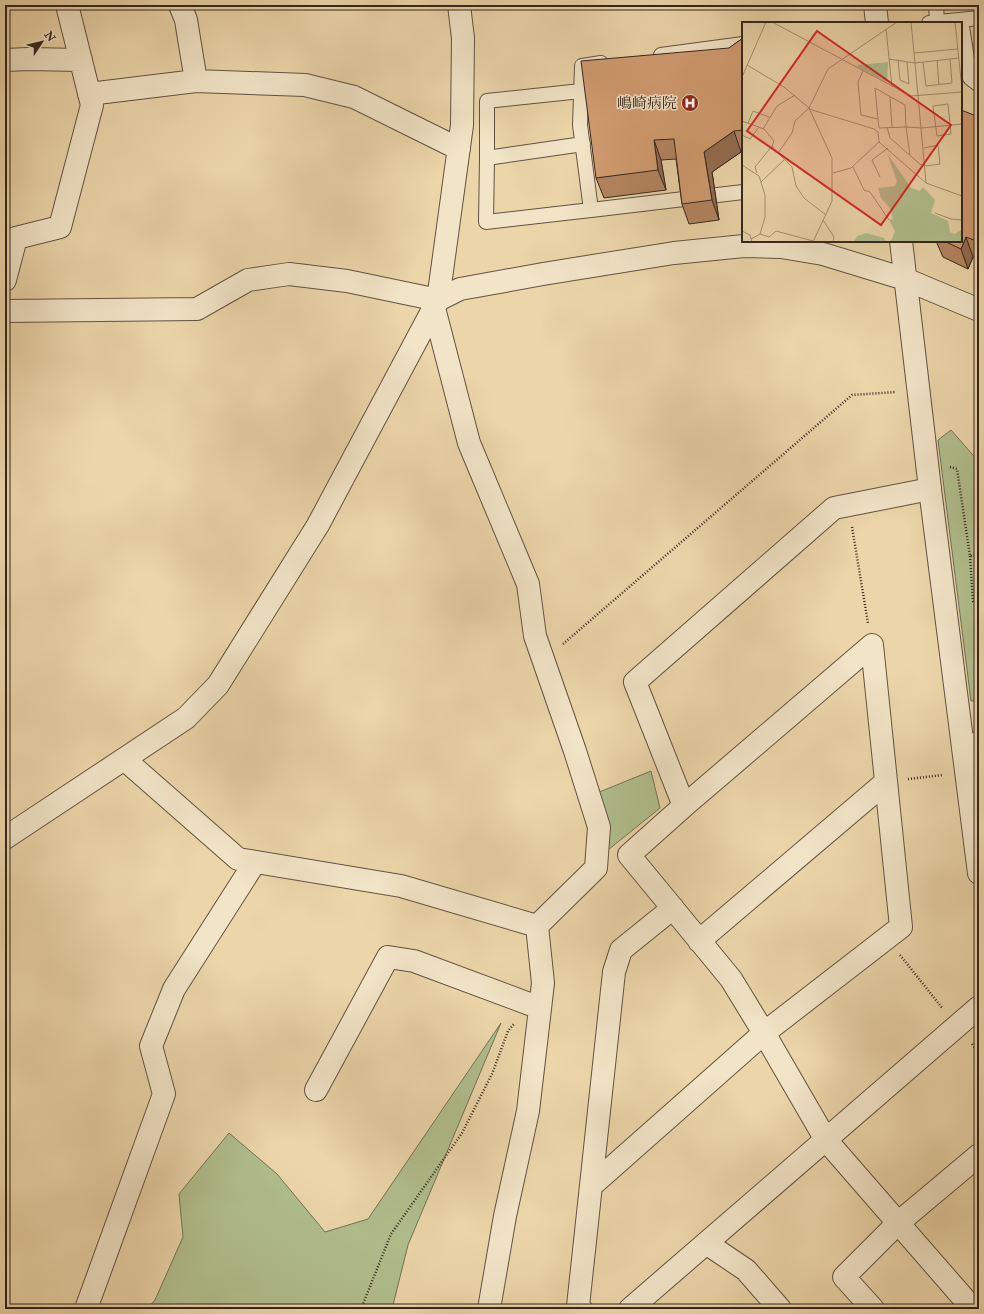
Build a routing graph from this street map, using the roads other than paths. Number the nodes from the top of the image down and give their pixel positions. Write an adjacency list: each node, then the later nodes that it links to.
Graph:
1 (67, 5): 15 (street)
2 (180, 5): 17 (street)
3 (459, 5): 22 (street)
4 (875, 5): 8 (street)
5 (936, 5): 9 (lane)
6 (979, 18): 7 (lane)
7 (961, 20): 10 (lane)
8 (877, 22)
9 (933, 22)
10 (942, 22)
11 (962, 26): 18 (lane)
12 (742, 44): 13 (lane)
13 (645, 57)
14 (5, 60): 15 (street)
15 (81, 60): 20 (street)
16 (617, 61): 19 (lane)
17 (196, 82): 20 (street); 22 (street)
18 (979, 84)
19 (581, 91): 21 (lane); 23 (lane)
20 (89, 94): 26 (street)
21 (583, 144): 23 (lane); 25 (lane)
22 (458, 149): 30 (street)
23 (487, 158): 25 (lane)
24 (742, 192): 25 (lane)
25 (591, 210)
26 (10, 238): 29 (street)
27 (901, 242): 28 (street)
28 (905, 279): 30 (street); 31 (street); 33 (street)
29 (5, 280)
30 (436, 304): 32 (street); 35 (street); 42 (street)
31 (979, 310)
32 (5, 311)
33 (930, 489): 34 (street); 37 (street)
34 (970, 756): 40 (street)
35 (124, 759): 38 (street); 39 (street)
36 (886, 782): 37 (street); 43 (street); 46 (street)
37 (684, 806): 41 (street)
38 (5, 838)
39 (255, 862): 42 (street); 53 (street)
40 (979, 873)
41 (673, 908): 43 (street); 50 (street)
42 (537, 926): 44 (street)
43 (699, 941): 46 (street)
44 (536, 1006): 47 (street); 54 (street)
45 (979, 1007): 48 (street)
46 (764, 1034): 48 (street); 50 (street)
47 (316, 1090)
48 (826, 1140): 51 (street); 52 (street)
49 (979, 1155): 51 (street)
50 (591, 1186): 55 (street)
51 (898, 1223): 58 (street); 59 (street)
52 (706, 1243): 56 (street); 57 (street)
53 (86, 1309)
54 (489, 1309)
55 (581, 1309)
56 (630, 1309)
57 (780, 1309)
58 (873, 1309)
59 (973, 1309)

